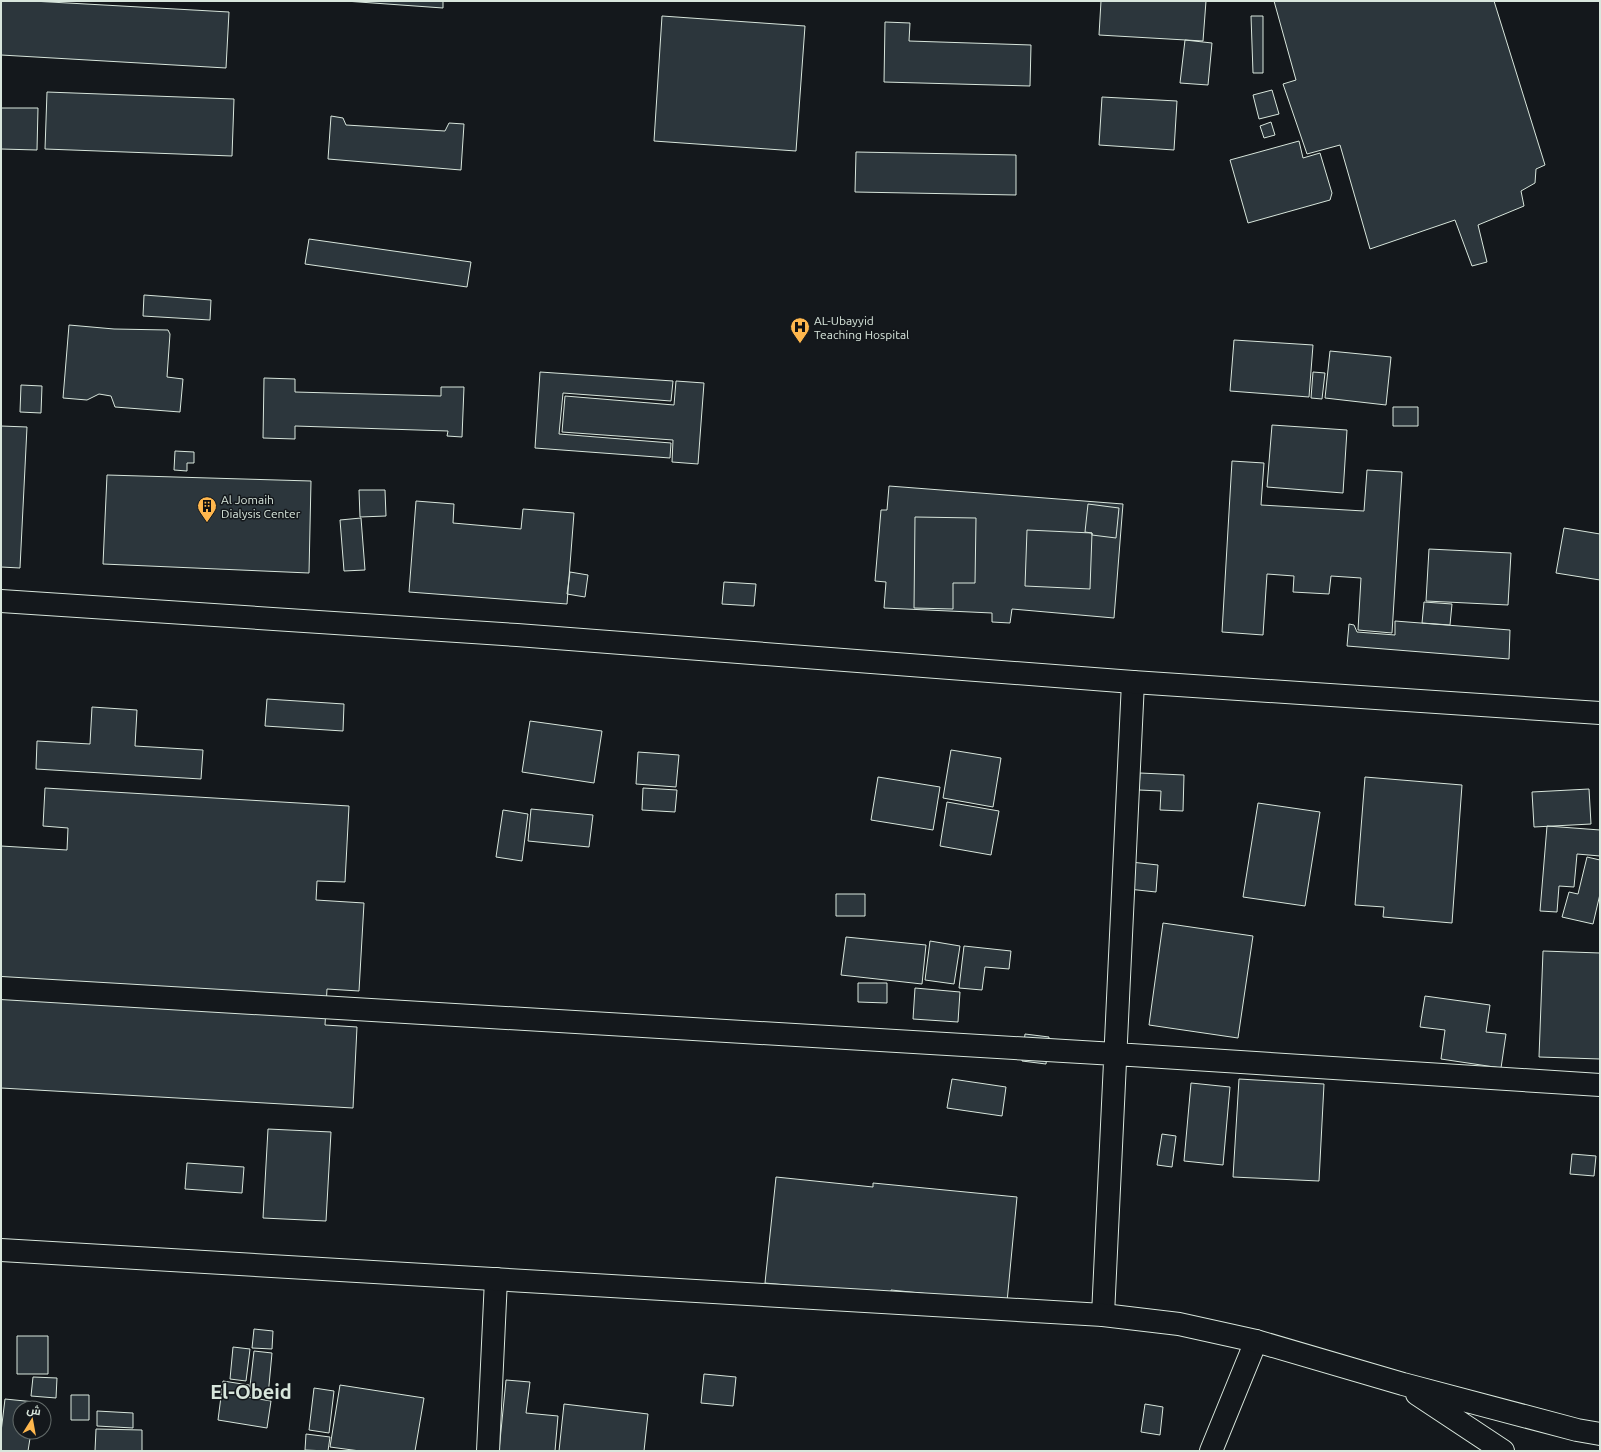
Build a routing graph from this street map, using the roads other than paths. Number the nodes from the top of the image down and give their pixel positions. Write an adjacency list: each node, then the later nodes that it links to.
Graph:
1 (1, 601): 2 (street)
2 (1133, 682): 3 (street); 5 (street)
3 (1600, 713)
4 (1, 988): 5 (street)
5 (1115, 1054): 6 (street); 9 (street)
6 (1600, 1085)
7 (1, 1250): 8 (street)
8 (496, 1279): 9 (street); 13 (street)
9 (1103, 1315): 10 (street)
10 (1256, 1341): 11 (street); 14 (street)
11 (1403, 1384): 12 (street); 15 (street)
12 (1600, 1434)
13 (488, 1451)
14 (1211, 1451)
15 (1503, 1451)

